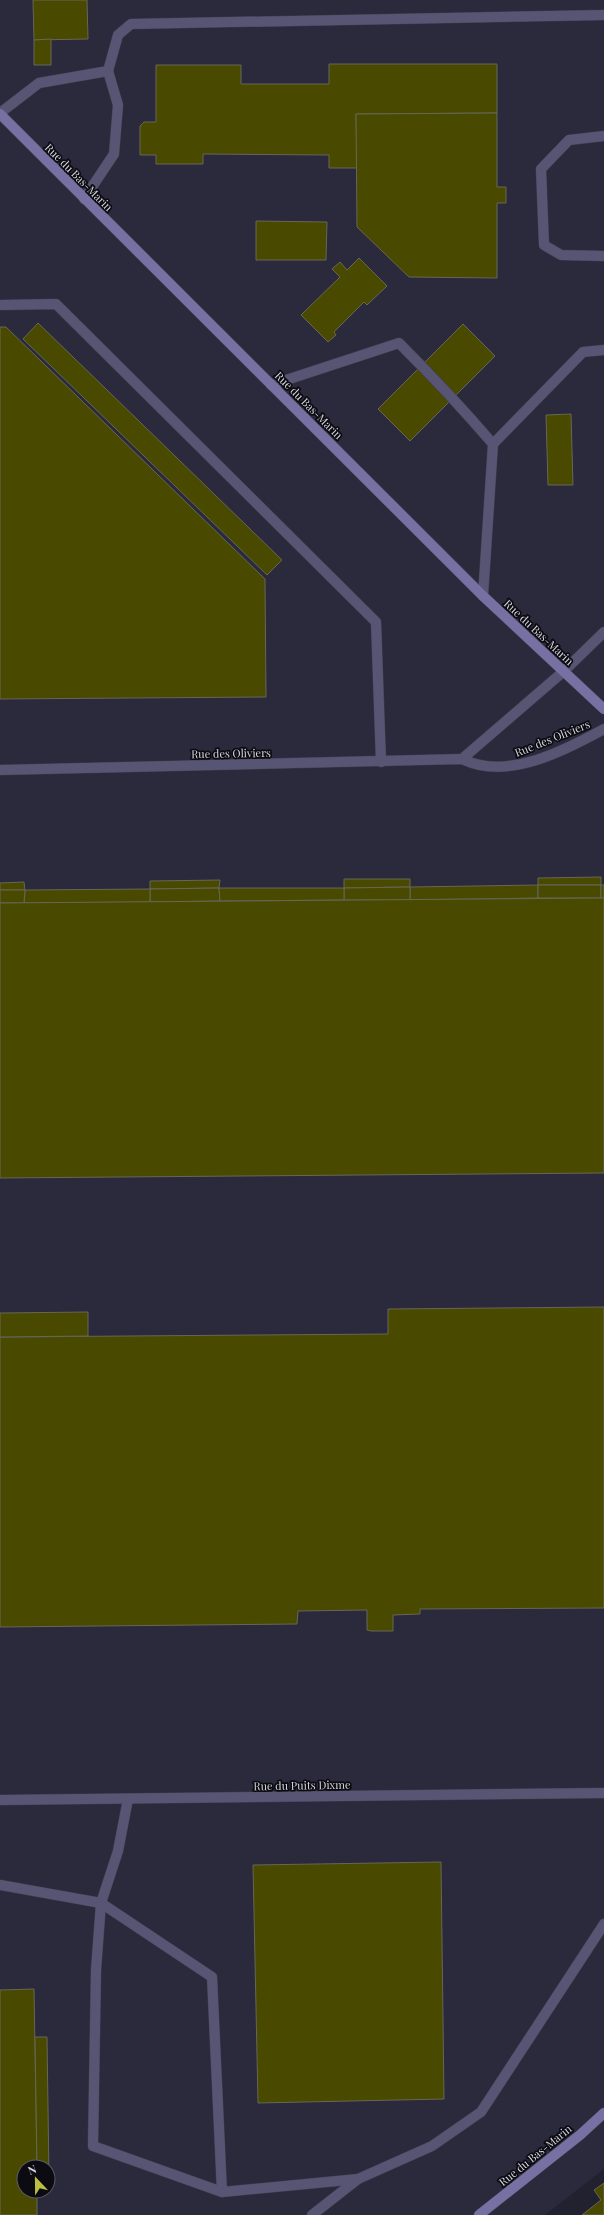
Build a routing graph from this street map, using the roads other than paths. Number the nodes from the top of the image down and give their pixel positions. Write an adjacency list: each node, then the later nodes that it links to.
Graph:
1 (604, 15): 2 (street)
2 (108, 71): 3 (street); 5 (street)
3 (0, 114): 5 (main road, Rue du Bas-Marin)
4 (604, 136): 6 (street)
5 (84, 199): 9 (main road, Rue du Bas-Marin)
6 (604, 256)
7 (0, 305): 17 (street)
8 (604, 350): 10 (street)
9 (271, 385): 10 (street); 11 (main road, Rue du Bas-Marin)
10 (493, 444): 11 (street)
11 (483, 596): 13 (main road, Rue du Bas-Marin)
12 (604, 632): 13 (street)
13 (564, 671): 14 (main road, Rue du Bas-Marin); 16 (street)
14 (604, 709)
15 (604, 729): 16 (street, Rue des Oliviers)
16 (462, 759): 17 (street, Rue des Oliviers)
17 (381, 762): 18 (street, Rue des Oliviers)
18 (0, 770)
19 (604, 1793): 20 (street, Rue du Puits Dixme)
20 (128, 1799): 21 (street, Rue du Puits Dixme); 23 (street)
21 (0, 1800)
22 (0, 1885): 23 (street)
23 (101, 1903): 27 (street); 27 (street)
24 (604, 1924): 26 (street)
25 (604, 2113): 29 (main road, Rue du Bas-Marin)
26 (358, 2180): 27 (street); 28 (street)
27 (222, 2192)
28 (312, 2215)
29 (479, 2215)

